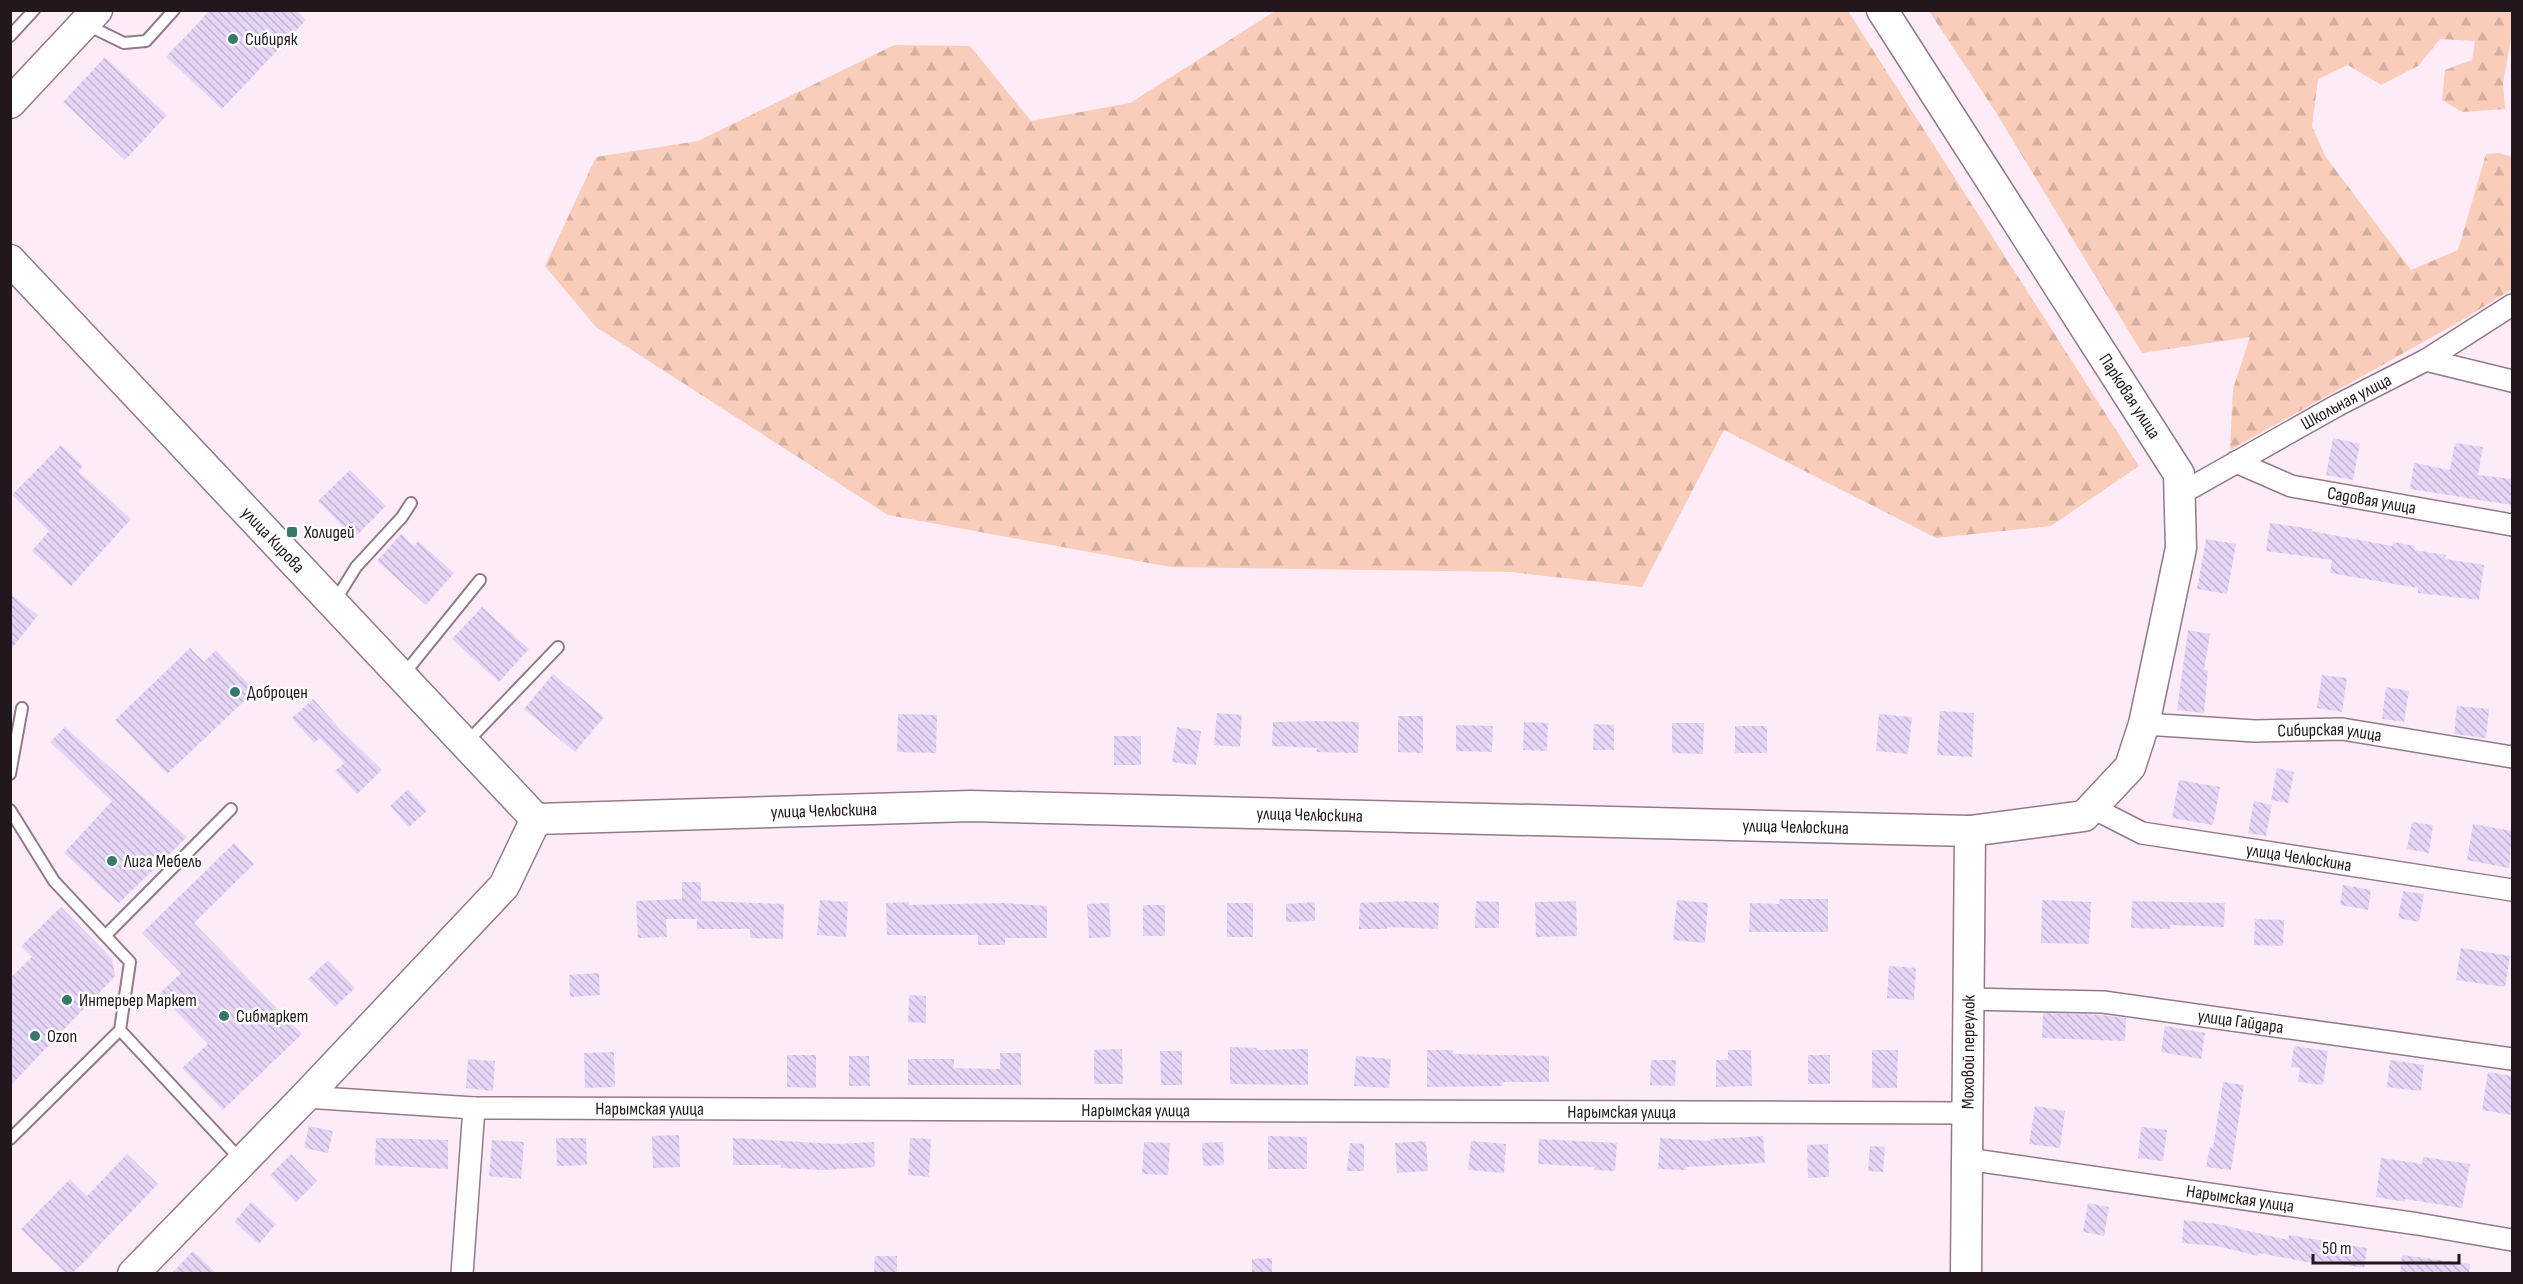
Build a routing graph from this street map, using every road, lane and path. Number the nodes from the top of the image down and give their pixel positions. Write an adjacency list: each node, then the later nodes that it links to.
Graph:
1 (34, 10): 5 (lane)
2 (174, 10): 4 (lane)
3 (1882, 10): 12 (street, Парковая улица)
4 (91, 17): 6 (street)
5 (10, 36)
6 (10, 103)
7 (10, 260): 16 (street, улица Кирова)
8 (2512, 305): 9 (street, Школьная улица)
9 (2426, 360): 10 (street); 11 (street, Школьная улица)
10 (2512, 381)
11 (2236, 462): 12 (street, Школьная улица); 14 (street, Садовая улица)
12 (2180, 494): 20 (street, Парковая улица)
13 (411, 503): 16 (lane)
14 (2512, 525)
15 (480, 580): 18 (lane)
16 (334, 604): 18 (street, улица Кирова)
17 (558, 647): 21 (lane)
18 (402, 677): 21 (street, улица Кирова)
19 (22, 708): 23 (lane)
20 (2144, 724): 22 (street, Сибирская улица); 26 (street, Парковая улица)
21 (465, 744): 27 (street, улица Кирова)
22 (2512, 757)
23 (10, 774)
24 (231, 809): 30 (lane)
25 (10, 810): 30 (lane)
26 (2088, 812): 28 (street, улица Челюскина); 29 (street, улица Челюскина)
27 (536, 819): 28 (street, улица Челюскина); 34 (street)
28 (1970, 831): 31 (street, Моховой переулок)
29 (2512, 890)
30 (106, 935): 32 (lane)
31 (1969, 999): 33 (street, улица Гайдара); 36 (street, Моховой переулок)
32 (120, 1030): 37 (lane); 39 (lane)
33 (2512, 1059)
34 (304, 1097): 35 (street, Нарымская улица); 39 (street)
35 (474, 1108): 36 (street, Нарымская улица); 42 (street)
36 (1968, 1113): 38 (street, Моховой переулок)
37 (10, 1139)
38 (1967, 1159): 40 (street, Нарымская улица); 43 (street, Моховой переулок)
39 (241, 1160): 41 (street)
40 (2512, 1240)
41 (133, 1274)
42 (462, 1274)
43 (1966, 1274)

